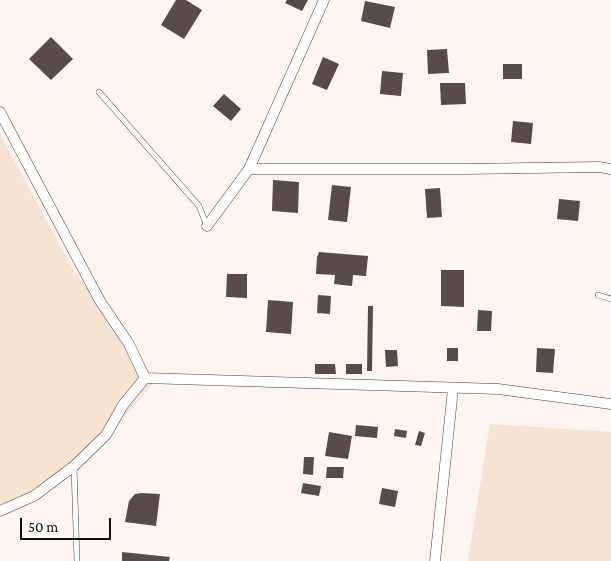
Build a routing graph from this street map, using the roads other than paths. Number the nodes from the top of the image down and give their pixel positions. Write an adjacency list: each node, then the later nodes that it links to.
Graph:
1 (324, 0): 4 (street)
2 (99, 92): 6 (lane)
3 (0, 112): 9 (street)
4 (249, 169): 5 (street); 6 (street)
5 (611, 169)
6 (207, 226)
7 (598, 295): 8 (lane)
8 (611, 299)
9 (145, 378): 10 (street); 12 (street)
10 (453, 389): 11 (street); 15 (street)
11 (611, 404)
12 (74, 466): 13 (street); 14 (lane)
13 (0, 511)
14 (77, 561)
15 (435, 561)

